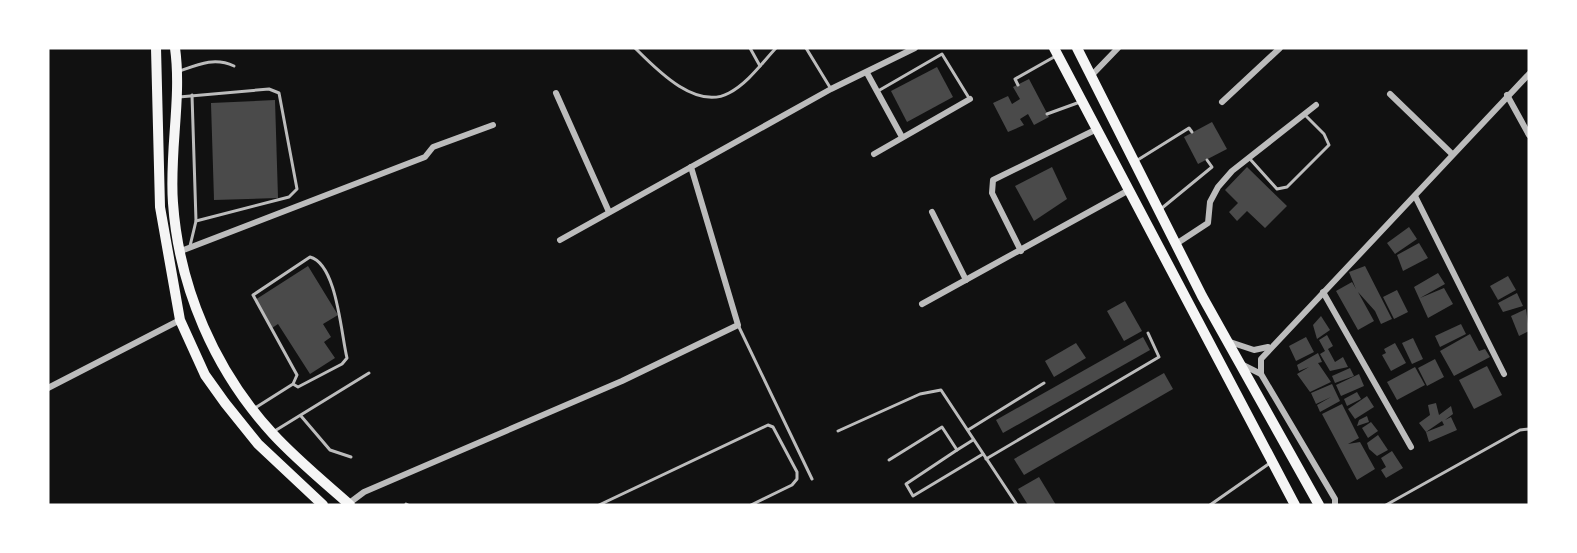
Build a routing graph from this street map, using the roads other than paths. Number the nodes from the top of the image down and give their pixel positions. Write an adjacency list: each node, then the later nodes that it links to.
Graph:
1 (156, 48): 58 (main road)
2 (175, 48): 16 (main road)
3 (635, 48): 15 (lane)
4 (750, 48): 15 (lane)
5 (776, 48): 15 (lane)
6 (806, 48): 21 (lane)
7 (915, 48): 17 (street)
8 (939, 48): 13 (lane)
9 (1077, 48): 19 (main road)
10 (1118, 48): 19 (street)
11 (1280, 48): 30 (street)
12 (1056, 52): 20 (lane); 29 (main road)
13 (942, 54): 22 (lane); 28 (lane)
14 (234, 66): 16 (lane)
15 (760, 66)
16 (176, 73): 27 (main road)
17 (867, 73): 21 (street); 22 (street)
18 (1529, 74): 26 (street)
19 (1091, 76): 43 (main road)
20 (1018, 85)
21 (831, 89): 44 (street)
22 (877, 92): 38 (street)
23 (556, 93): 49 (street)
24 (1390, 94): 40 (street)
25 (192, 95): 27 (lane); 50 (lane); 50 (lane)
26 (1508, 95): 37 (street); 40 (street)
27 (175, 97): 53 (main road)
28 (970, 99): 38 (street)
29 (1081, 102): 32 (lane); 35 (main road)
30 (1222, 102)
31 (1316, 105): 33 (street)
32 (1047, 114)
33 (1304, 114): 41 (street); 41 (lane)
34 (493, 125): 53 (street)
35 (1096, 129): 45 (main road); 54 (street)
36 (1192, 132): 43 (lane)
37 (1529, 135)
38 (902, 137): 39 (street)
39 (874, 154)
40 (1452, 154): 46 (street)
41 (1249, 157): 52 (street)
42 (1207, 160): 47 (lane)
43 (1134, 162): 47 (main road)
44 (691, 167): 49 (street); 59 (street)
45 (1129, 190): 54 (street); 83 (main road)
46 (1415, 196): 56 (street); 66 (street)
47 (1159, 211): 52 (main road)
48 (932, 212): 55 (street)
49 (609, 213): 51 (street)
50 (196, 221): 53 (lane)
51 (560, 240)
52 (1176, 244): 61 (main road)
53 (185, 249): 70 (main road)
54 (1021, 251): 55 (street)
55 (966, 280): 57 (street)
56 (1323, 292): 62 (street); 77 (street)
57 (922, 304)
58 (180, 320): 69 (street); 86 (main road)
59 (738, 325): 84 (lane); 85 (street)
60 (1148, 333): 81 (lane)
61 (1227, 341): 62 (street); 63 (main road)
62 (1276, 341): 65 (street)
63 (1240, 364): 65 (street); 92 (main road)
64 (369, 373): 71 (lane)
65 (1261, 374): 93 (street)
66 (1504, 374)
67 (1044, 383): 73 (lane)
68 (293, 384): 68 (lane); 70 (lane)
69 (48, 388)
70 (253, 409): 75 (main road)
71 (301, 416): 75 (lane); 80 (lane)
72 (1529, 429): 94 (lane)
73 (968, 430): 74 (lane); 76 (lane)
74 (838, 431)
75 (272, 433): 85 (main road)
76 (974, 439): 78 (lane); 79 (lane)
77 (1411, 447)
78 (957, 450): 79 (lane); 82 (lane)
79 (983, 454): 81 (lane)
80 (351, 457)
81 (986, 459): 89 (lane)
82 (889, 460)
83 (1272, 462): 90 (lane); 91 (main road)
84 (813, 479)
85 (349, 504)
86 (323, 505)
87 (598, 505): 88 (lane)
88 (751, 505)
89 (1017, 505)
90 (1210, 505)
91 (1295, 505)
92 (1319, 505)
93 (1335, 505)
94 (1386, 505)

